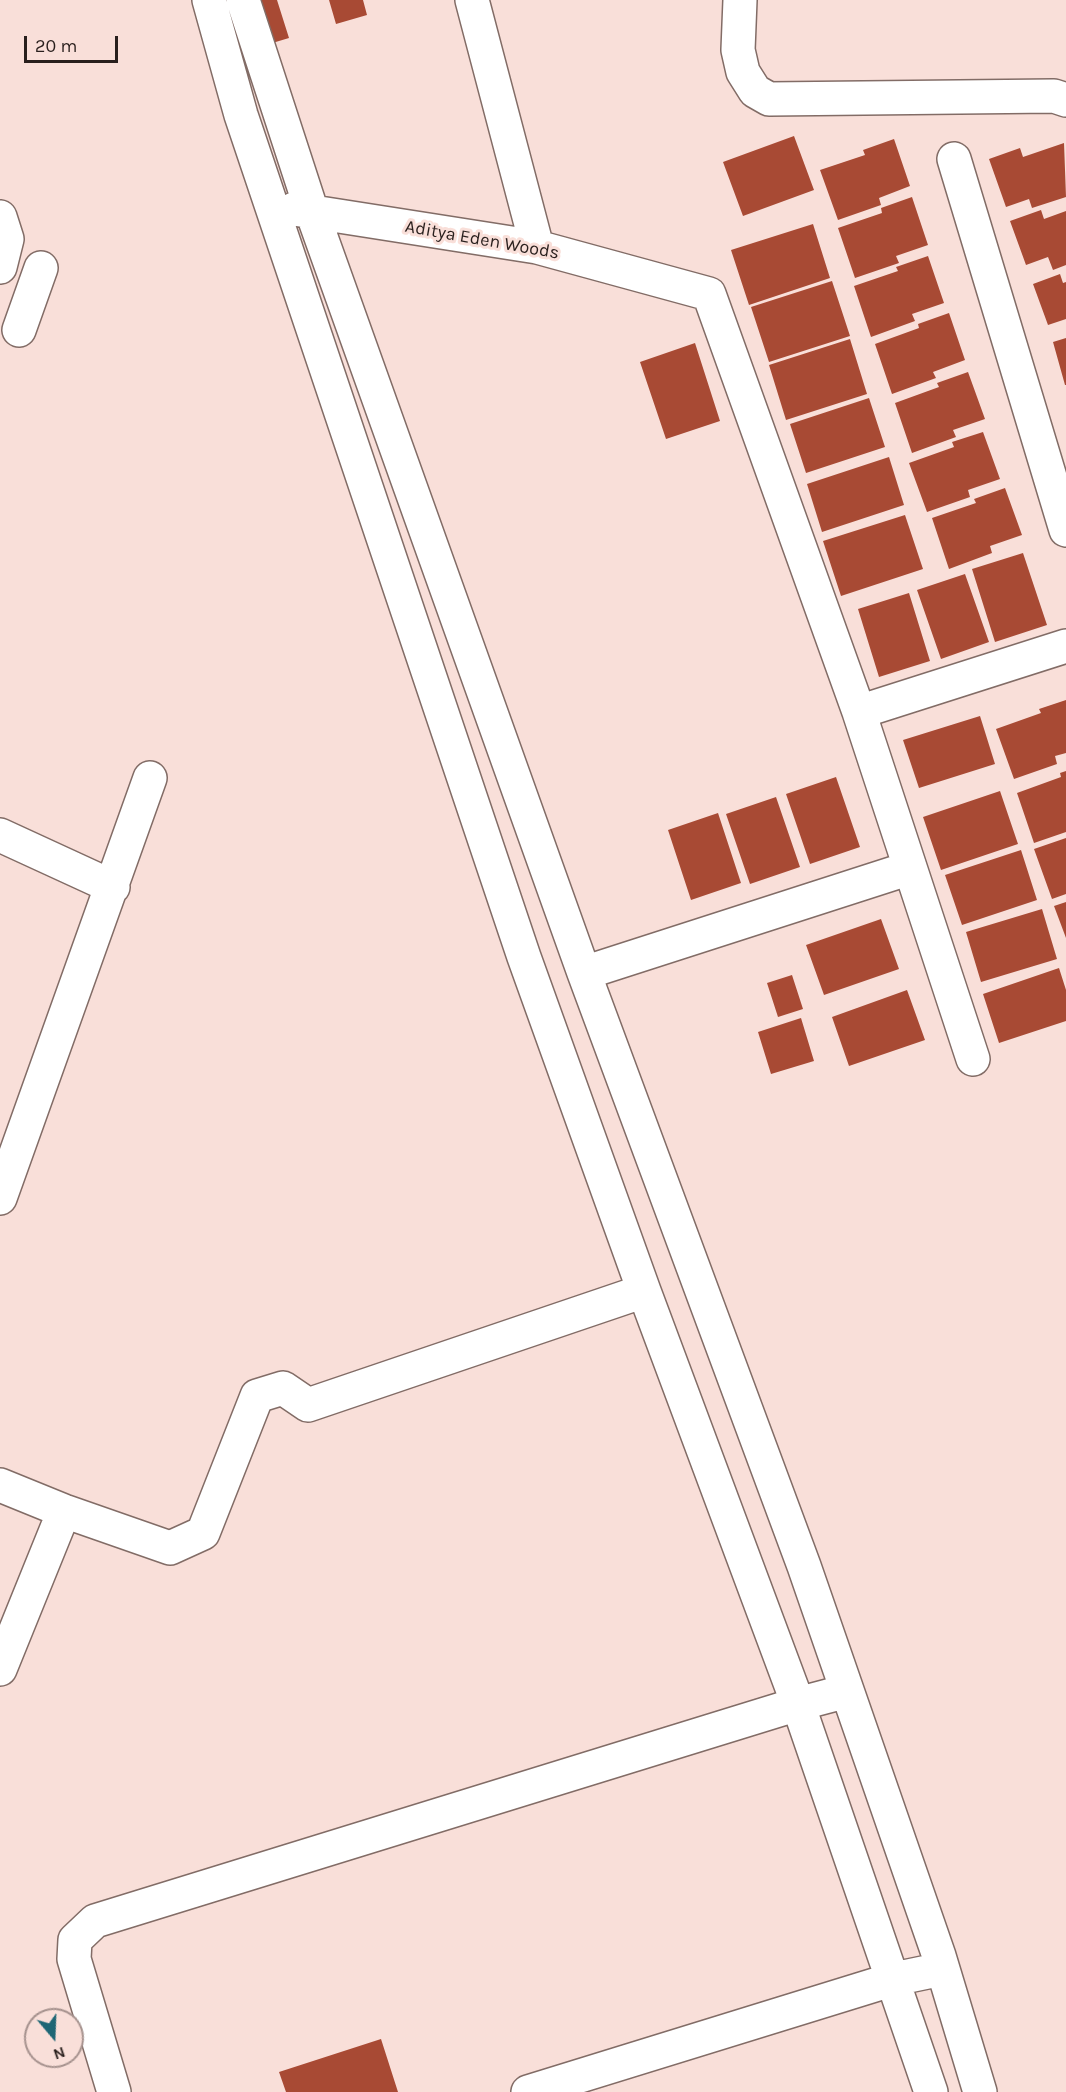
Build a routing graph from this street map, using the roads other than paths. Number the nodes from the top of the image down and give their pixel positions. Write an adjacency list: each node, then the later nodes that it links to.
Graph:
1 (209, 0): 7 (street)
2 (243, 0): 8 (street)
3 (472, 0): 10 (street)
4 (740, 0): 5 (street)
5 (1066, 100)
6 (954, 159): 14 (street)
7 (271, 206): 8 (street, Aditya Eden Woods); 24 (street)
8 (312, 212): 10 (street, Aditya Eden Woods); 21 (street)
9 (0, 217): 11 (street)
10 (537, 247): 16 (street, Aditya Eden Woods)
11 (0, 267)
12 (41, 268): 13 (street)
13 (21, 331)
14 (1066, 530)
15 (1066, 646): 16 (street)
16 (859, 712): 19 (street)
17 (150, 778): 20 (street)
18 (0, 835): 20 (street)
19 (910, 868): 21 (street); 22 (street)
20 (113, 887): 23 (street)
21 (584, 973): 28 (street)
22 (973, 1059)
23 (0, 1198)
24 (644, 1291): 26 (street); 29 (street)
25 (0, 1485): 26 (street)
26 (64, 1511): 27 (street)
27 (0, 1669)
28 (848, 1691): 29 (street); 30 (street)
29 (798, 1704): 31 (street); 33 (street)
30 (942, 1969): 31 (street); 36 (street)
31 (894, 1980): 32 (street); 35 (street)
32 (607, 2080): 34 (street)
33 (114, 2092)
34 (528, 2092)
35 (931, 2092)
36 (980, 2092)

